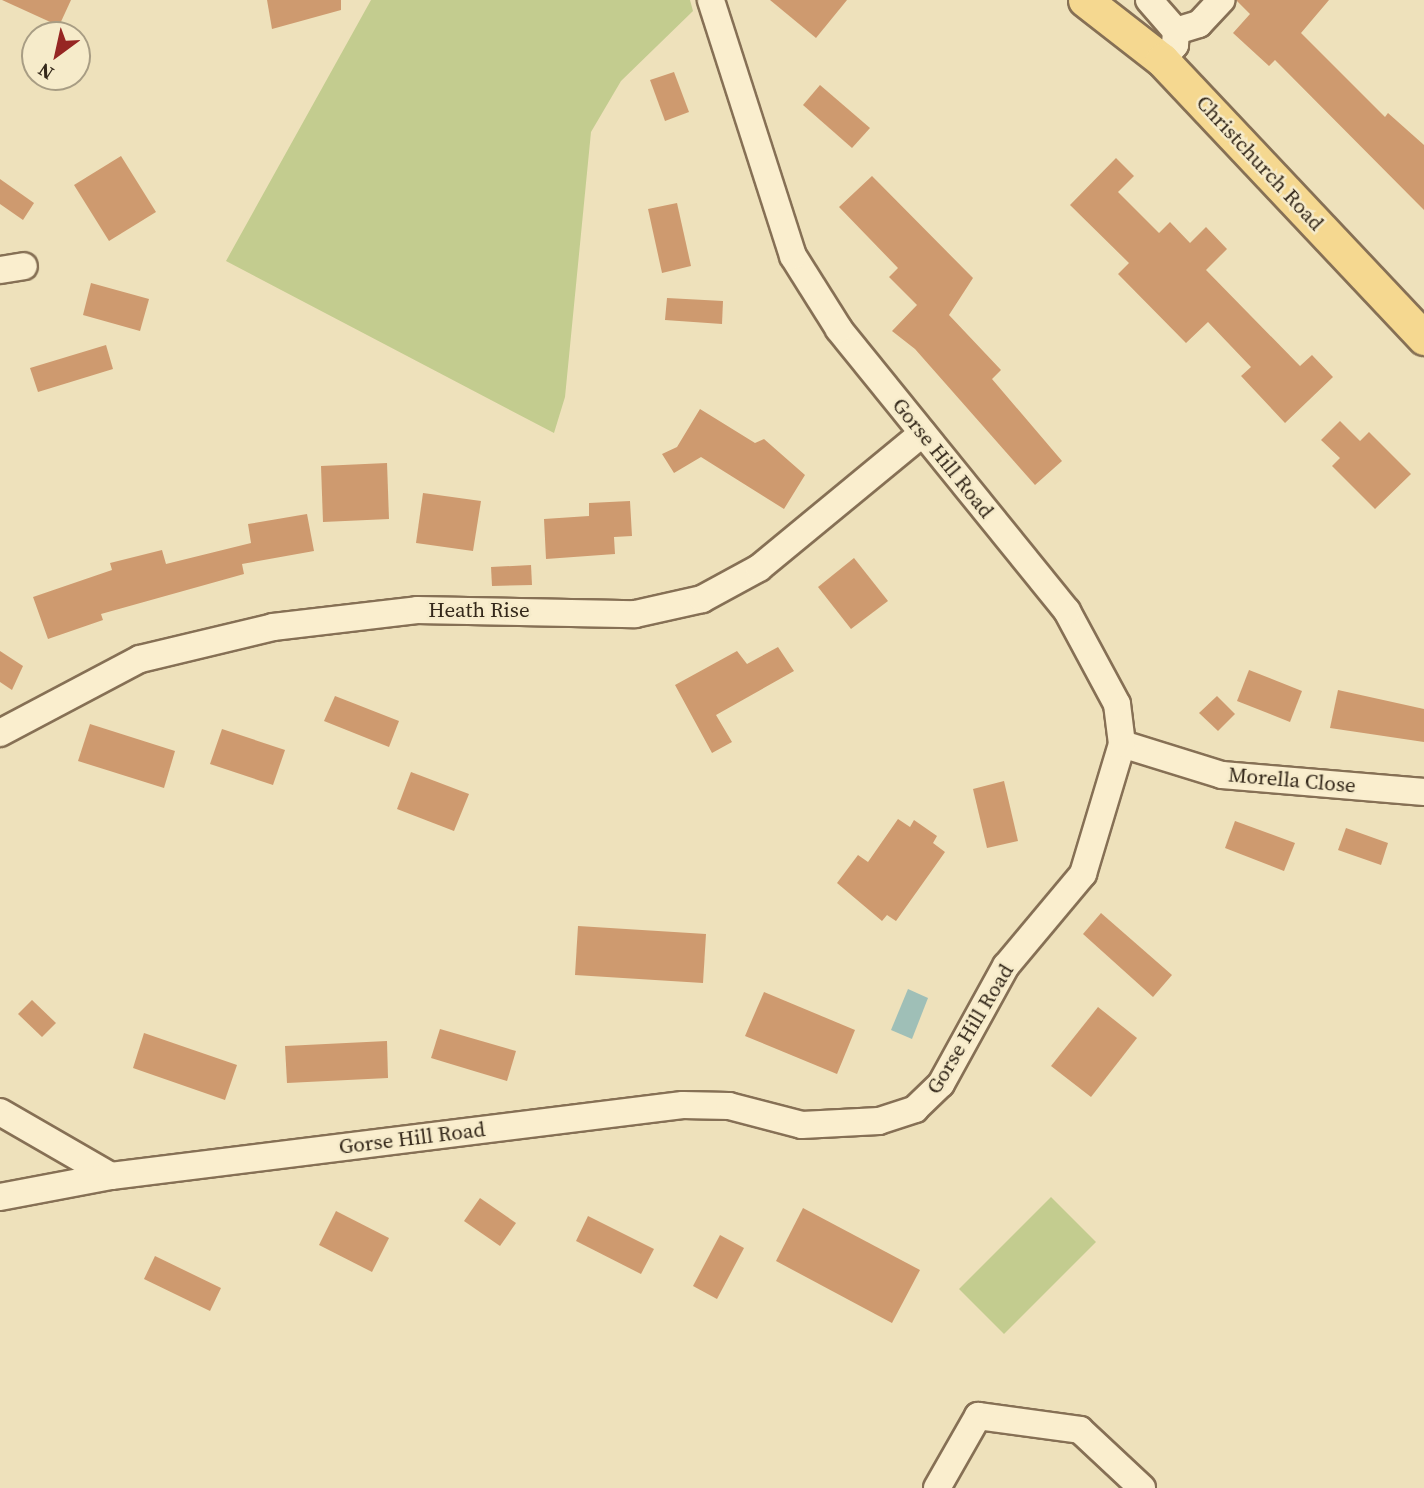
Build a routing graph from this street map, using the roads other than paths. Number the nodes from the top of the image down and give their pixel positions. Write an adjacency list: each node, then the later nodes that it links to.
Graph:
1 (711, 0): 7 (street, Gorse Hill Road)
2 (1085, 0): 5 (main road, Christchurch Road)
3 (1149, 0): 5 (street)
4 (1221, 0): 5 (street)
5 (1169, 46): 6 (main road, Christchurch Road)
6 (1424, 338)
7 (923, 433): 8 (street, Heath Rise); 9 (street, Gorse Hill Road)
8 (0, 733)
9 (1122, 744): 10 (street, Morella Close); 12 (street, Gorse Hill Road)
10 (1424, 792)
11 (0, 1112): 12 (street)
12 (111, 1176): 13 (street, Gorse Hill Road)
13 (0, 1197)
14 (937, 1488): 15 (street)
15 (1142, 1488)

